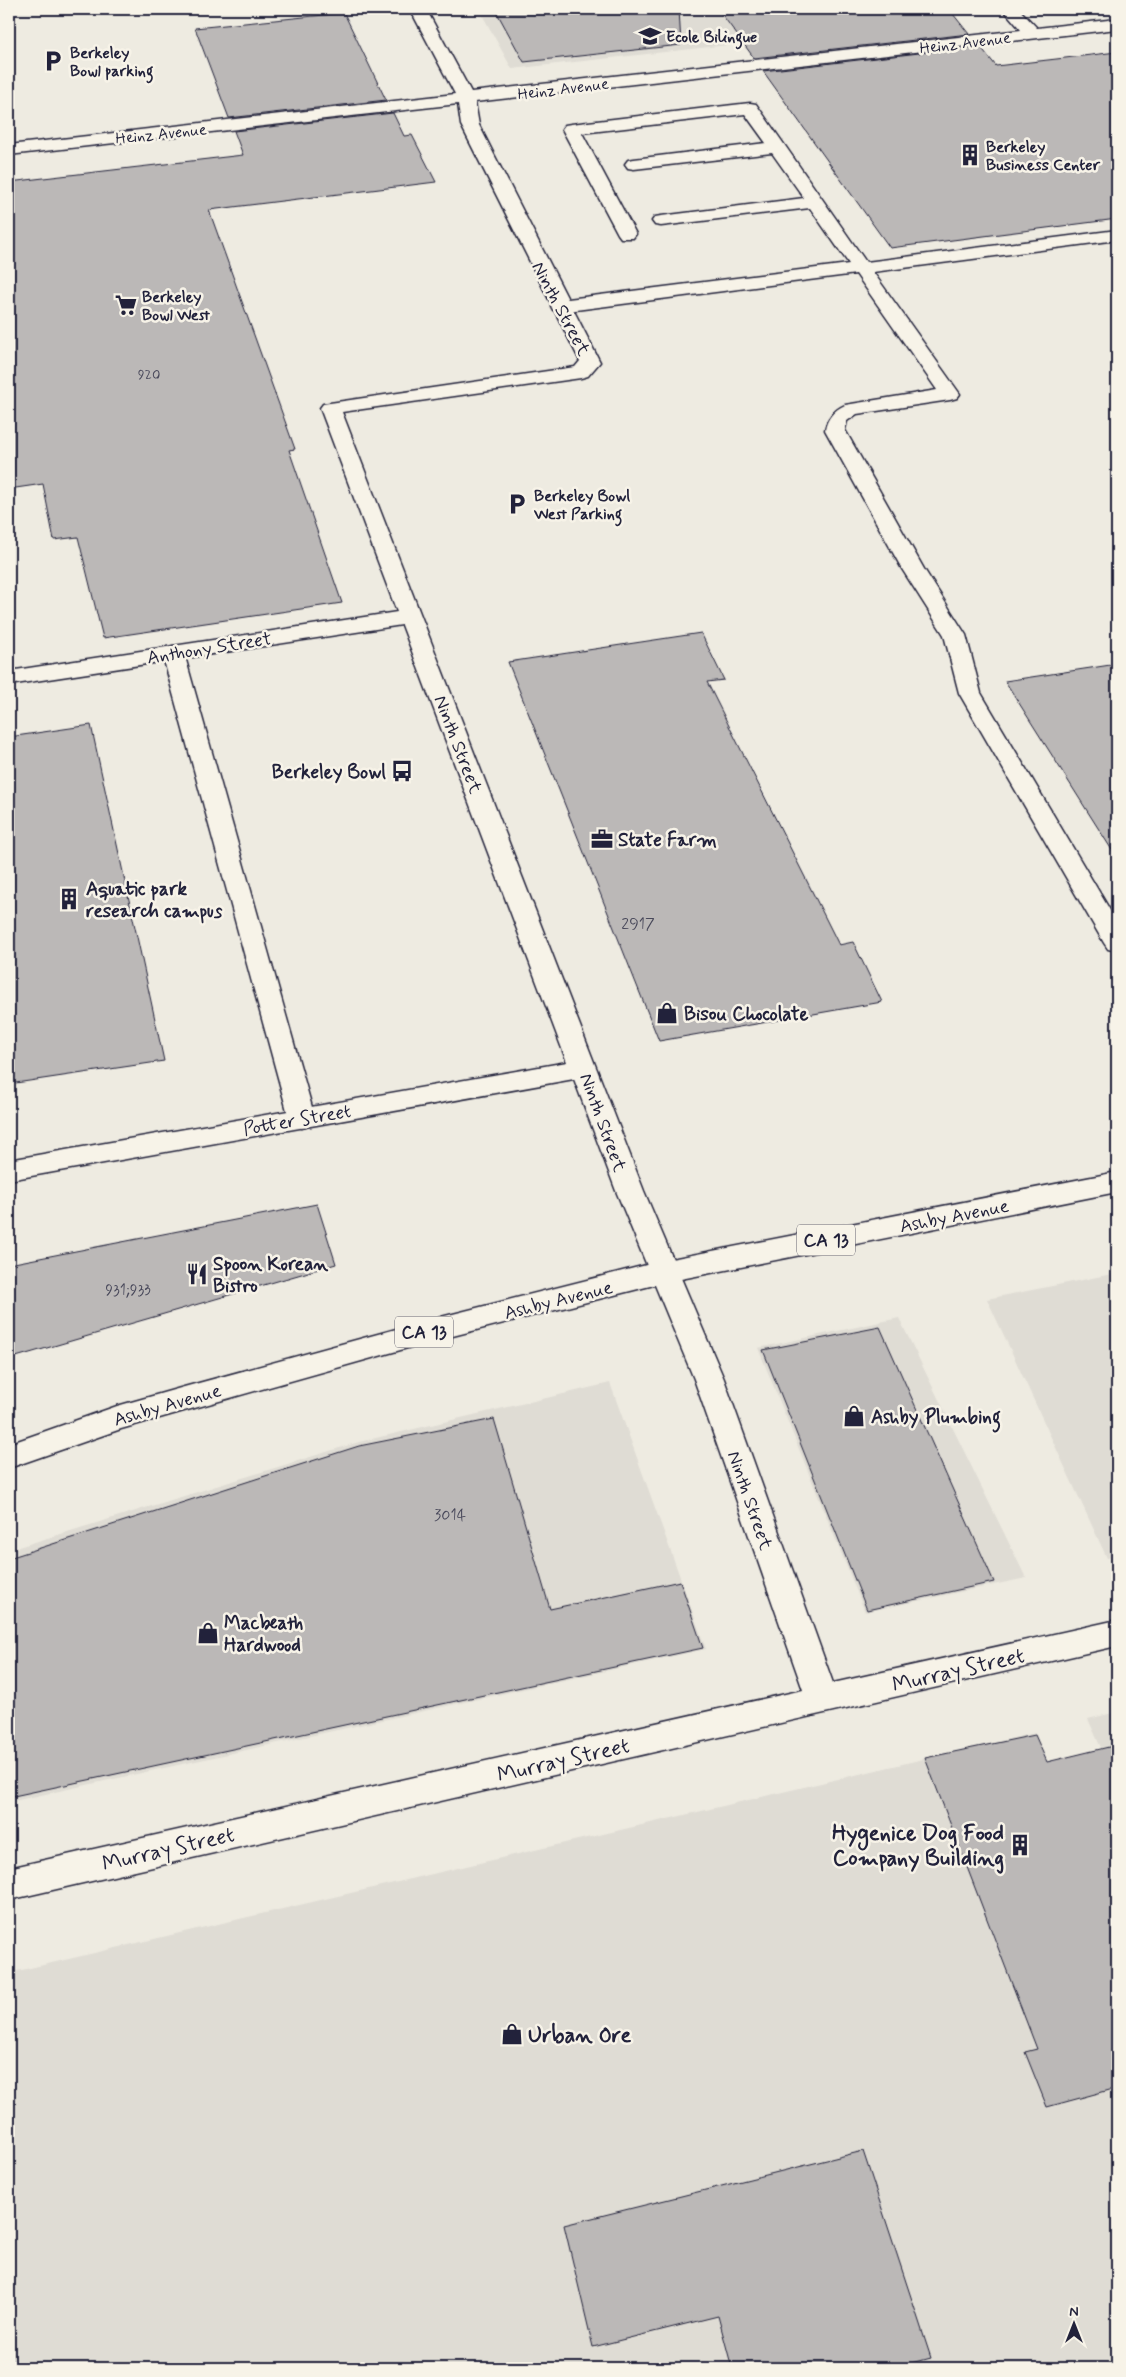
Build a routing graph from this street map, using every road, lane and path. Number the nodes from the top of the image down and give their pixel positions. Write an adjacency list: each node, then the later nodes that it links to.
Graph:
1 (418, 9): 5 (street, Ninth Street)
2 (1011, 9): 4 (street)
3 (1117, 24): 4 (street, Heinz Avenue)
4 (1033, 34): 5 (street, Heinz Avenue)
5 (466, 99): 7 (street, Heinz Avenue); 14 (street, Ninth Street)
6 (777, 147): 8 (street); 9 (street); 11 (street)
7 (9, 150)
8 (634, 164)
9 (815, 202): 10 (street); 13 (street)
10 (661, 221)
11 (627, 234)
12 (1117, 235): 13 (street)
13 (861, 268): 14 (street); 18 (street)
14 (560, 306): 15 (street, Ninth Street)
15 (410, 617): 16 (street, Anthony Street); 19 (street, Ninth Street)
16 (173, 653): 17 (street, Anthony Street); 20 (street)
17 (9, 678)
18 (1117, 943)
19 (584, 1068): 20 (street, Potter Street); 23 (street, Ninth Street)
20 (302, 1118): 21 (street, Potter Street)
21 (9, 1170)
22 (1117, 1182): 23 (street, Ashby Avenue / CA 13)
23 (666, 1271): 24 (street, Ashby Avenue / CA 13); 26 (street, Ninth Street)
24 (9, 1456)
25 (1117, 1633): 26 (street, Murray Street)
26 (823, 1700): 27 (street, Murray Street)
27 (9, 1884)

